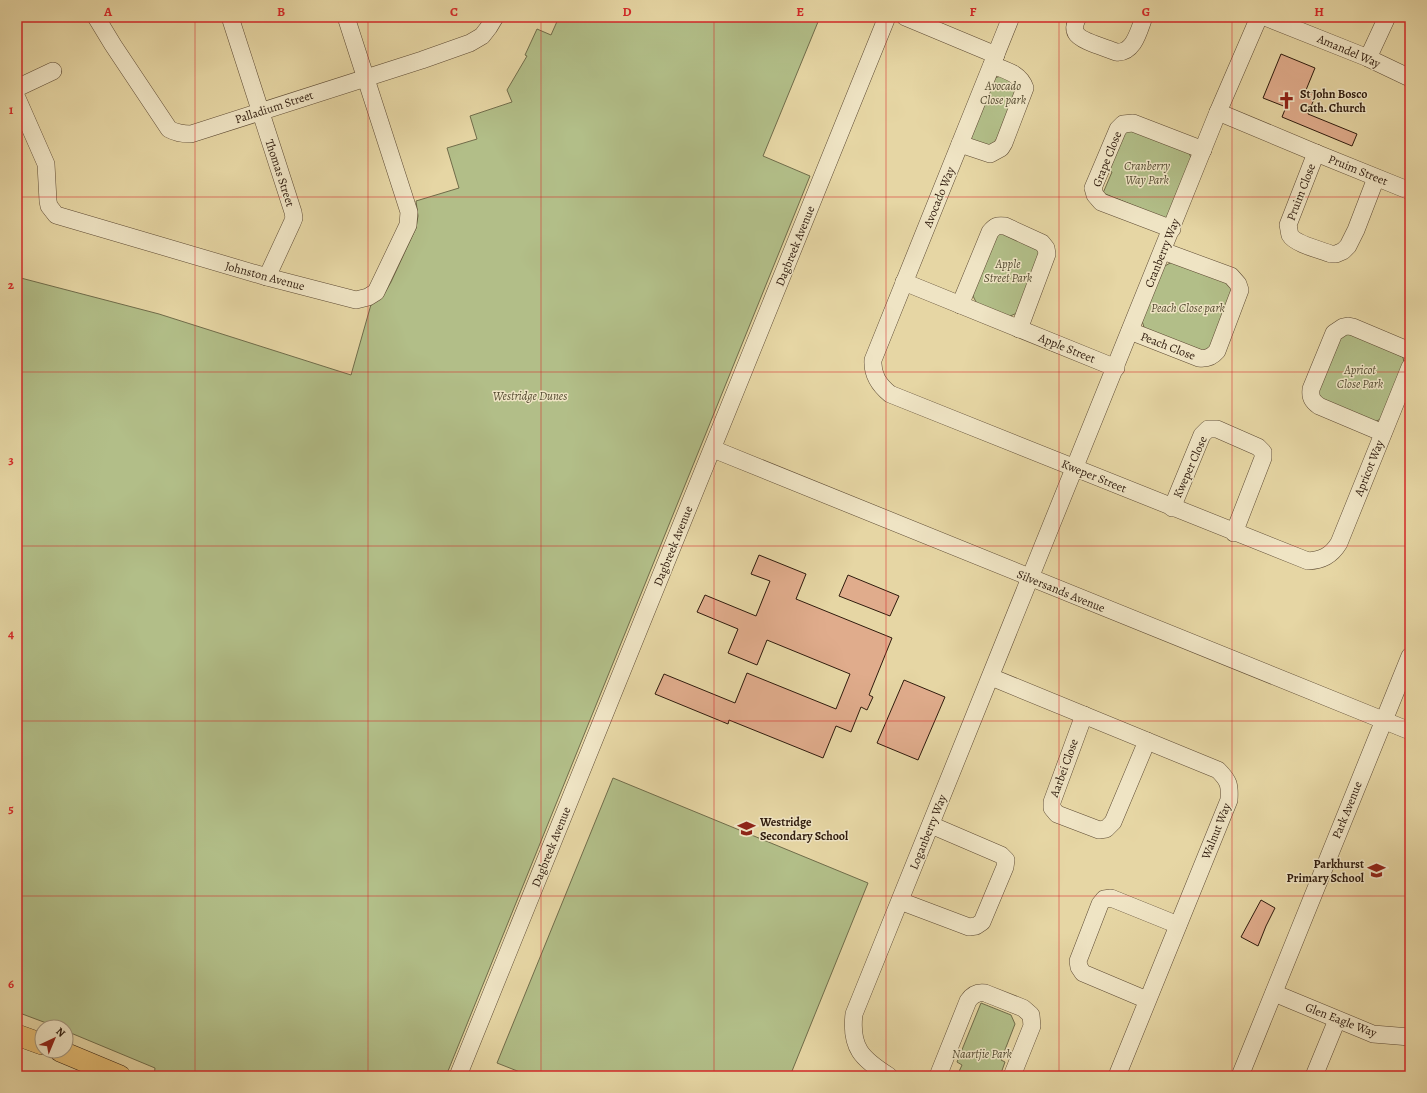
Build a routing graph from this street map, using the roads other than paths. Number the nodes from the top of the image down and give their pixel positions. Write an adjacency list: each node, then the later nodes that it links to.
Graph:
1 (96, 17): 20 (street, Palladium Street)
2 (230, 17): 20 (street, Thomas Street)
3 (346, 17): 16 (street, Johnston Avenue)
4 (495, 17): 16 (street, Palladium Street)
5 (887, 17): 39 (street, Dagbreek Avenue)
6 (905, 17): 14 (street)
7 (1011, 17): 14 (street, Avocado Way)
8 (1078, 17): 9 (street)
9 (1144, 17)
10 (1259, 17): 21 (street, Cranberry Way)
11 (1265, 17): 13 (street, Amandel Way)
12 (1387, 17): 13 (street)
13 (1368, 58): 17 (street, Amandel Way)
14 (994, 60): 22 (street, Avocado Way); 22 (street)
15 (53, 70): 18 (street)
16 (365, 78): 20 (street, Palladium Street); 29 (street, Johnston Avenue)
17 (1410, 78)
18 (17, 88)
19 (17, 98): 29 (street, Johnston Avenue)
20 (261, 111): 29 (street, Thomas Street)
21 (1218, 112): 23 (street, Cranberry Way); 24 (street, Pruim Street)
22 (960, 144): 30 (street, Avocado Way)
23 (1203, 150): 27 (street, Cranberry Way); 27 (street, Grape Close)
24 (1316, 154): 25 (street, Pruim Street); 25 (street, Pruim Close)
25 (1376, 178): 26 (street, Pruim Street)
26 (1410, 190)
27 (1172, 229): 28 (street, Cranberry Way)
28 (1163, 251): 33 (street, Cranberry Way); 33 (street, Peach Close)
29 (267, 278)
30 (904, 282): 31 (street, Apple Street); 37 (street, Avocado Way)
31 (960, 306): 32 (street, Apple Street); 32 (street)
32 (1019, 329): 36 (street, Apple Street)
33 (1130, 331): 36 (street, Cranberry Way)
34 (1410, 351): 38 (street)
35 (1410, 367): 38 (street, Apricot Way)
36 (1116, 368): 40 (street, Cranberry Way)
37 (875, 378): 40 (street, Kweper Street)
38 (1383, 433): 43 (street, Apricot Way)
39 (713, 449): 44 (street, Silversands Avenue); 62 (street, Dagbreek Avenue)
40 (1075, 468): 41 (street, Kweper Street); 44 (street, Cranberry Way)
41 (1172, 508): 42 (street, Kweper Street); 42 (street, Kweper Close)
42 (1234, 533): 43 (street, Kweper Street)
43 (1318, 560)
44 (1030, 578): 46 (street, Loganberry Way); 48 (street, Silversands Avenue)
45 (1410, 656): 48 (street, Park Avenue)
46 (991, 677): 47 (street, Walnut Way); 51 (street, Loganberry Way)
47 (1084, 715): 50 (street, Walnut Way); 50 (street, Aarbei Close)
48 (1384, 721): 49 (street, Silversands Avenue); 54 (street, Park Avenue)
49 (1410, 731)
50 (1148, 741): 53 (street, Walnut Way)
51 (931, 825): 52 (street, Loganberry Way); 52 (street)
52 (900, 901): 63 (street, Loganberry Way)
53 (1178, 925): 55 (street, Walnut Way); 55 (street)
54 (1274, 993): 56 (street, Glen Eagle Way); 67 (street, Park Avenue)
55 (1147, 1000): 66 (street, Walnut Way)
56 (1337, 1020): 58 (street, Glen Eagle Way); 68 (street)
57 (17, 1035): 59 (main road)
58 (1410, 1037)
59 (34, 1041)
60 (74, 1057): 61 (main road)
61 (120, 1076)
62 (458, 1076)
63 (889, 1076)
64 (938, 1076): 65 (street)
65 (1012, 1076)
66 (1117, 1076)
67 (1240, 1076)
68 (1314, 1076)

